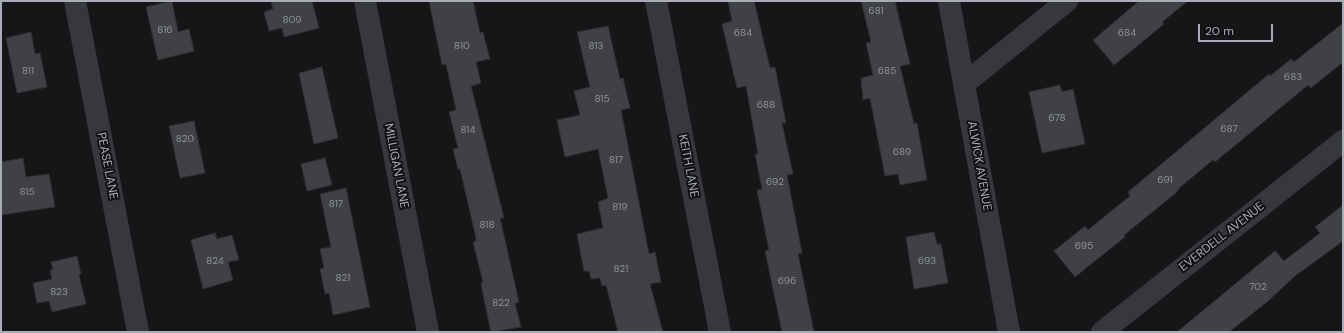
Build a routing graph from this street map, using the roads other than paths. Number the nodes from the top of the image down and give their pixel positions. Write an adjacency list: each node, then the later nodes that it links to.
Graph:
1 (75, 1): 8 (street, PEASE LANE)
2 (364, 1): 9 (street, MILLIGAN LANE)
3 (656, 1): 10 (street, KEITH LANE)
4 (949, 1): 6 (street, ALWICK AVENUE)
5 (1067, 1): 6 (street)
6 (964, 84): 11 (street, ALWICK AVENUE)
7 (1343, 141): 12 (street, EVERDELL AVENUE)
8 (138, 332)
9 (428, 332)
10 (720, 332)
11 (1010, 332)
12 (1102, 332)

